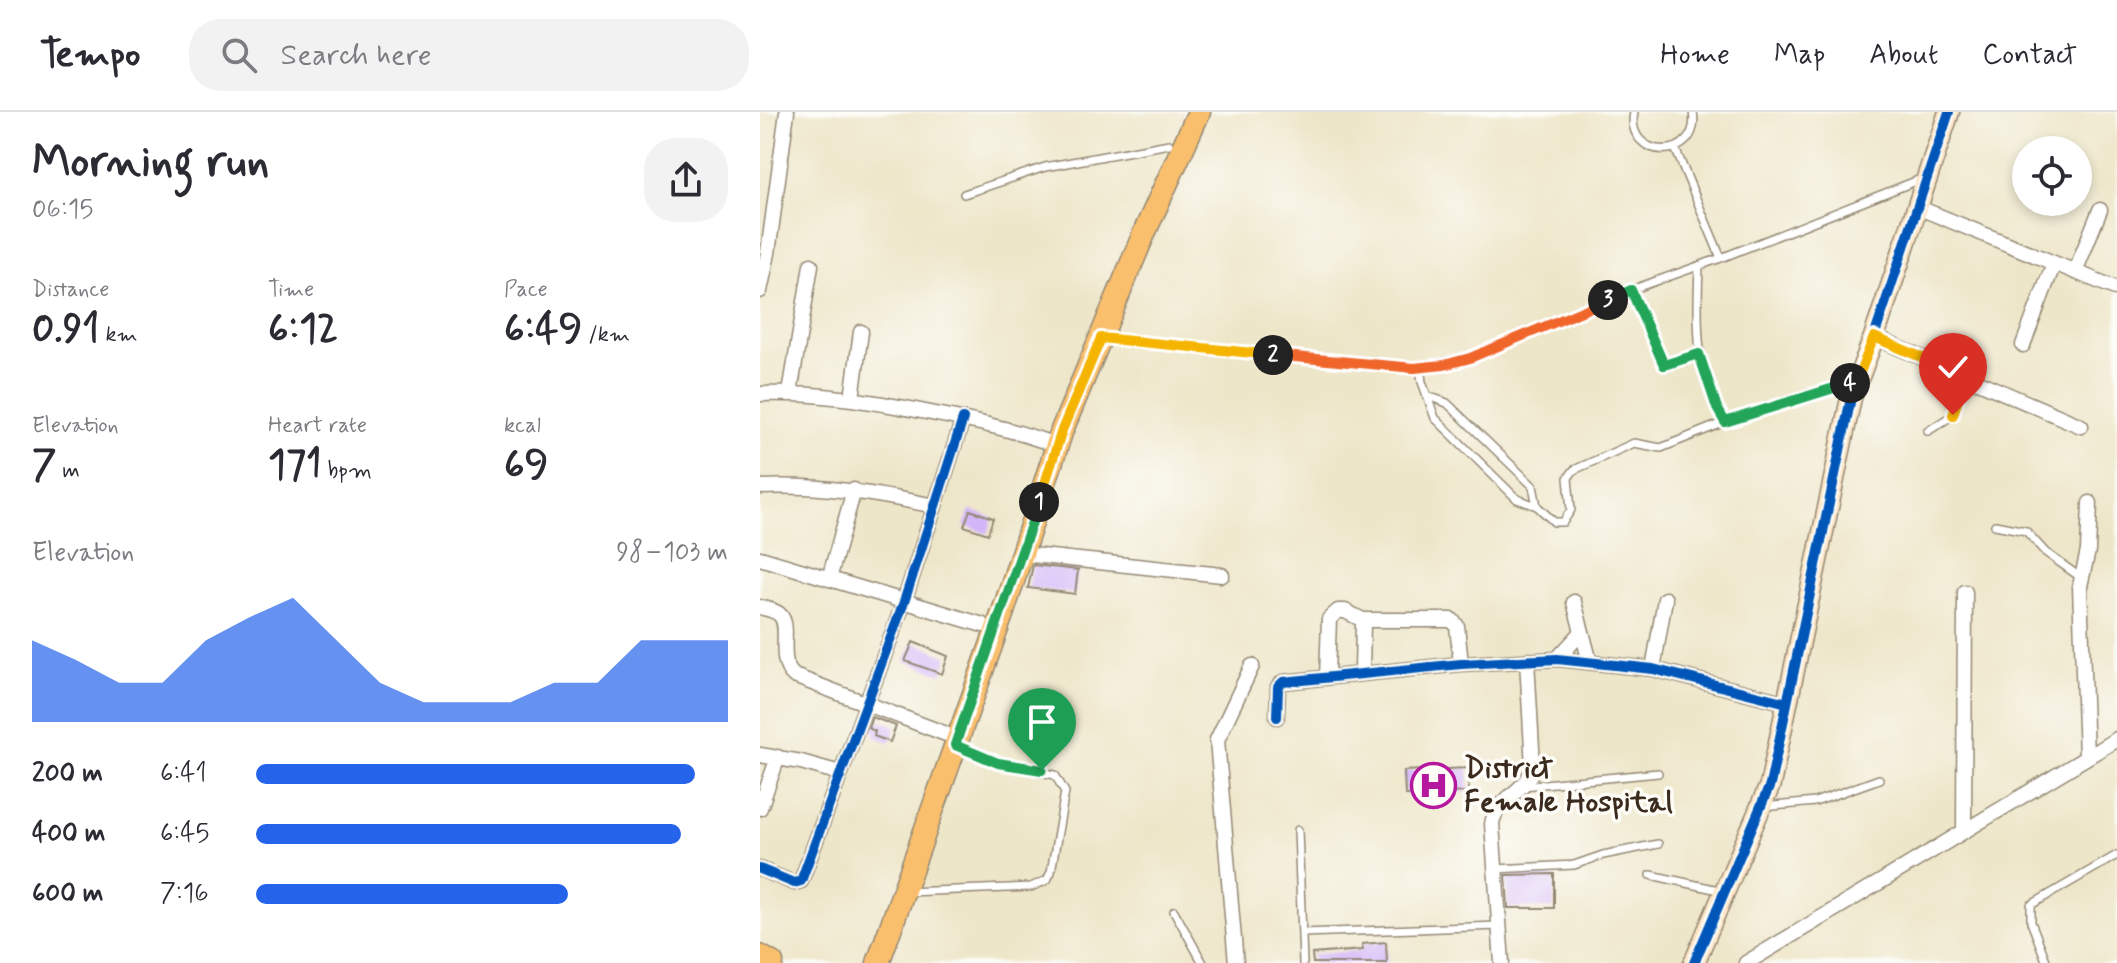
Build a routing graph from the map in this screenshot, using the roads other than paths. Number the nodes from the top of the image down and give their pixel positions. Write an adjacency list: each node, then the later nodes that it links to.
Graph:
1 (787, 112): 20 (street)
2 (1184, 112): 7 (main road)
3 (1199, 112): 23 (main road)
4 (1634, 112): 8 (lane)
5 (1693, 112): 8 (lane)
6 (1949, 112): 9 (street)
7 (1169, 144): 10 (lane); 37 (main road)
8 (1675, 148): 13 (lane)
9 (1927, 177): 11 (street); 13 (lane)
10 (964, 194)
11 (1917, 207): 14 (street); 22 (street)
12 (2100, 210): 17 (street)
13 (1721, 258): 16 (lane)
14 (2054, 263): 17 (street); 24 (street)
15 (811, 265): 29 (street)
16 (1699, 266): 19 (lane); 25 (lane)
17 (2075, 272): 18 (street)
18 (2115, 288)
19 (1631, 290): 25 (lane); 26 (lane)
20 (760, 291)
21 (861, 332): 32 (street)
22 (1874, 337): 27 (street); 28 (street)
23 (1101, 338): 26 (lane); 44 (main road)
24 (2023, 345)
25 (1699, 354): 34 (lane)
26 (1420, 367): 31 (lane)
27 (1965, 376): 35 (street); 36 (lane)
28 (1857, 380): 34 (lane); 65 (street)
29 (790, 393): 30 (street); 32 (street)
30 (760, 394)
31 (1428, 396): 42 (lane); 42 (lane)
32 (852, 398): 33 (street)
33 (963, 419): 37 (street); 41 (street)
34 (1725, 422): 42 (lane)
35 (2081, 426)
36 (1928, 431)
37 (1047, 442): 55 (main road)
38 (760, 487): 39 (street)
39 (854, 490): 41 (street); 48 (street)
40 (2090, 503): 47 (street)
41 (935, 506): 51 (street)
42 (1537, 506)
43 (1995, 525): 47 (lane)
44 (1022, 554): 46 (street); 68 (main road)
45 (760, 558): 48 (street)
46 (1222, 575)
47 (2080, 577): 72 (street)
48 (829, 579): 51 (street)
49 (1965, 592): 79 (street)
50 (1665, 599): 62 (street)
51 (904, 602): 55 (street); 66 (street)
52 (1574, 602): 56 (street)
53 (760, 607): 66 (street)
54 (1363, 620): 60 (street); 63 (street); 64 (street)
55 (983, 625): 68 (main road)
56 (1582, 632): 57 (street); 59 (street)
57 (1557, 659): 58 (street); 59 (street)
58 (1527, 660): 60 (street); 76 (street)
59 (1590, 662): 62 (street)
60 (1461, 664): 63 (street)
61 (1252, 666): 96 (street)
62 (1653, 669): 65 (street)
63 (1362, 674): 64 (street)
64 (1327, 677): 67 (street)
65 (1787, 703): 77 (street)
66 (865, 705): 68 (street); 73 (street)
67 (1277, 717)
68 (951, 739): 87 (main road); 87 (lane); 93 (main road)
69 (2117, 739): 72 (street)
70 (760, 755): 71 (street)
71 (778, 757): 73 (street); 78 (street)
72 (2086, 757): 79 (street)
73 (840, 773): 83 (street)
74 (1658, 773): 76 (lane)
75 (1879, 779): 77 (lane)
76 (1521, 786): 84 (street)
77 (1761, 807): 86 (street)
78 (760, 808)
79 (1964, 829): 100 (street)
80 (1298, 830): 90 (lane)
81 (1658, 844): 84 (lane)
82 (2117, 855): 101 (lane)
83 (760, 869)
84 (1495, 869): 89 (street)
85 (1651, 875): 86 (lane)
86 (1725, 891): 99 (street)
87 (903, 892): 94 (main road)
88 (1174, 911): 95 (lane)
89 (1499, 926): 90 (lane); 98 (street)
90 (1302, 933): 97 (lane)
91 (760, 956): 92 (main road)
92 (772, 963)
93 (867, 963)
94 (878, 963)
95 (1203, 963)
96 (1236, 963)
97 (1303, 963)
98 (1502, 963)
99 (1694, 963)
100 (1746, 963)
101 (2047, 963)

